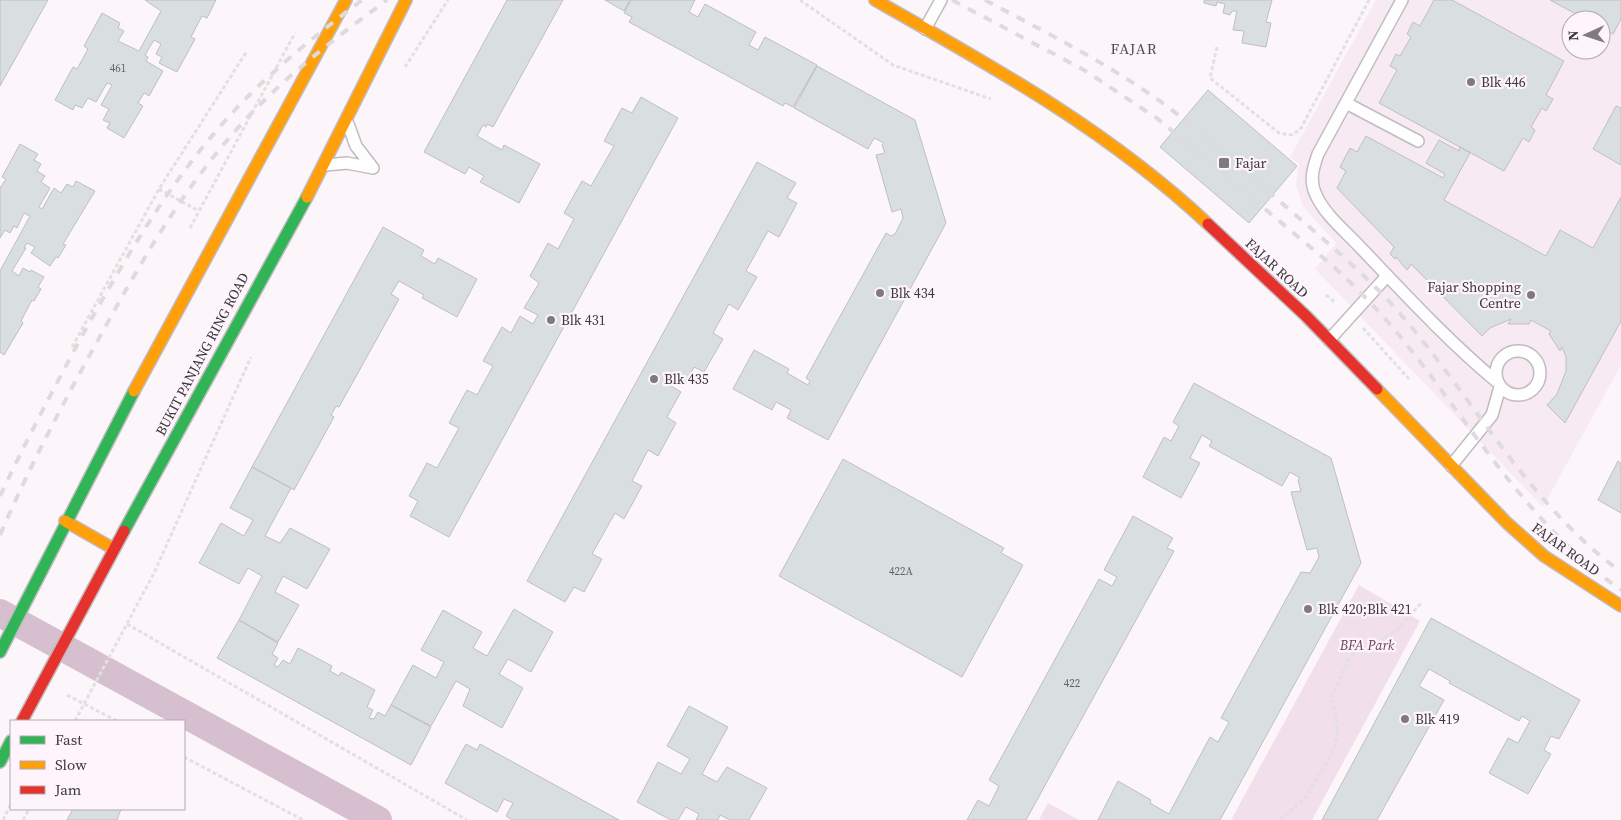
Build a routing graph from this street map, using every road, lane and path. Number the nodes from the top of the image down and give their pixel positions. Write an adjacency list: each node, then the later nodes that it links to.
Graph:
1 (346, 0): 22 (main road)
2 (406, 0): 13 (main road, BUKIT PANJANG RING ROAD)
3 (800, 0): 11 (path)
4 (875, 0): 8 (main road, FAJAR ROAD)
5 (940, 0): 8 (lane)
6 (1369, 0): 9 (path)
7 (1402, 0): 12 (lane)
8 (925, 29): 19 (main road, FAJAR ROAD)
9 (1217, 48)
10 (247, 50): 16 (path)
11 (996, 102)
12 (1346, 103): 14 (lane); 18 (lane)
13 (346, 120): 15 (main road, BUKIT PANJANG RING ROAD); 15 (lane)
14 (1418, 141)
15 (324, 166): 23 (main road, BUKIT PANJANG RING ROAD)
16 (159, 189): 17 (path); 20 (path)
17 (199, 211)
18 (1388, 276): 19 (lane); 21 (lane)
19 (1328, 340): 21 (main road, FAJAR ROAD)
20 (72, 347)
21 (1451, 466): 26 (main road, FAJAR ROAD)
22 (65, 521): 23 (main road); 28 (main road)
23 (114, 549): 31 (main road, BUKIT PANJANG RING ROAD)
24 (154, 573): 27 (path)
25 (1422, 602): 41 (path)
26 (1621, 606)
27 (127, 624): 30 (path); 40 (path)
28 (0, 652)
29 (66, 694): 30 (path)
30 (84, 704): 32 (path); 33 (path)
31 (23, 720)
32 (76, 720)
33 (115, 720)
34 (10, 743): 36 (main road)
35 (185, 758): 39 (path)
36 (0, 762)
37 (10, 806): 38 (path)
38 (4, 820)
39 (303, 820)
40 (467, 820)
41 (1280, 820)

